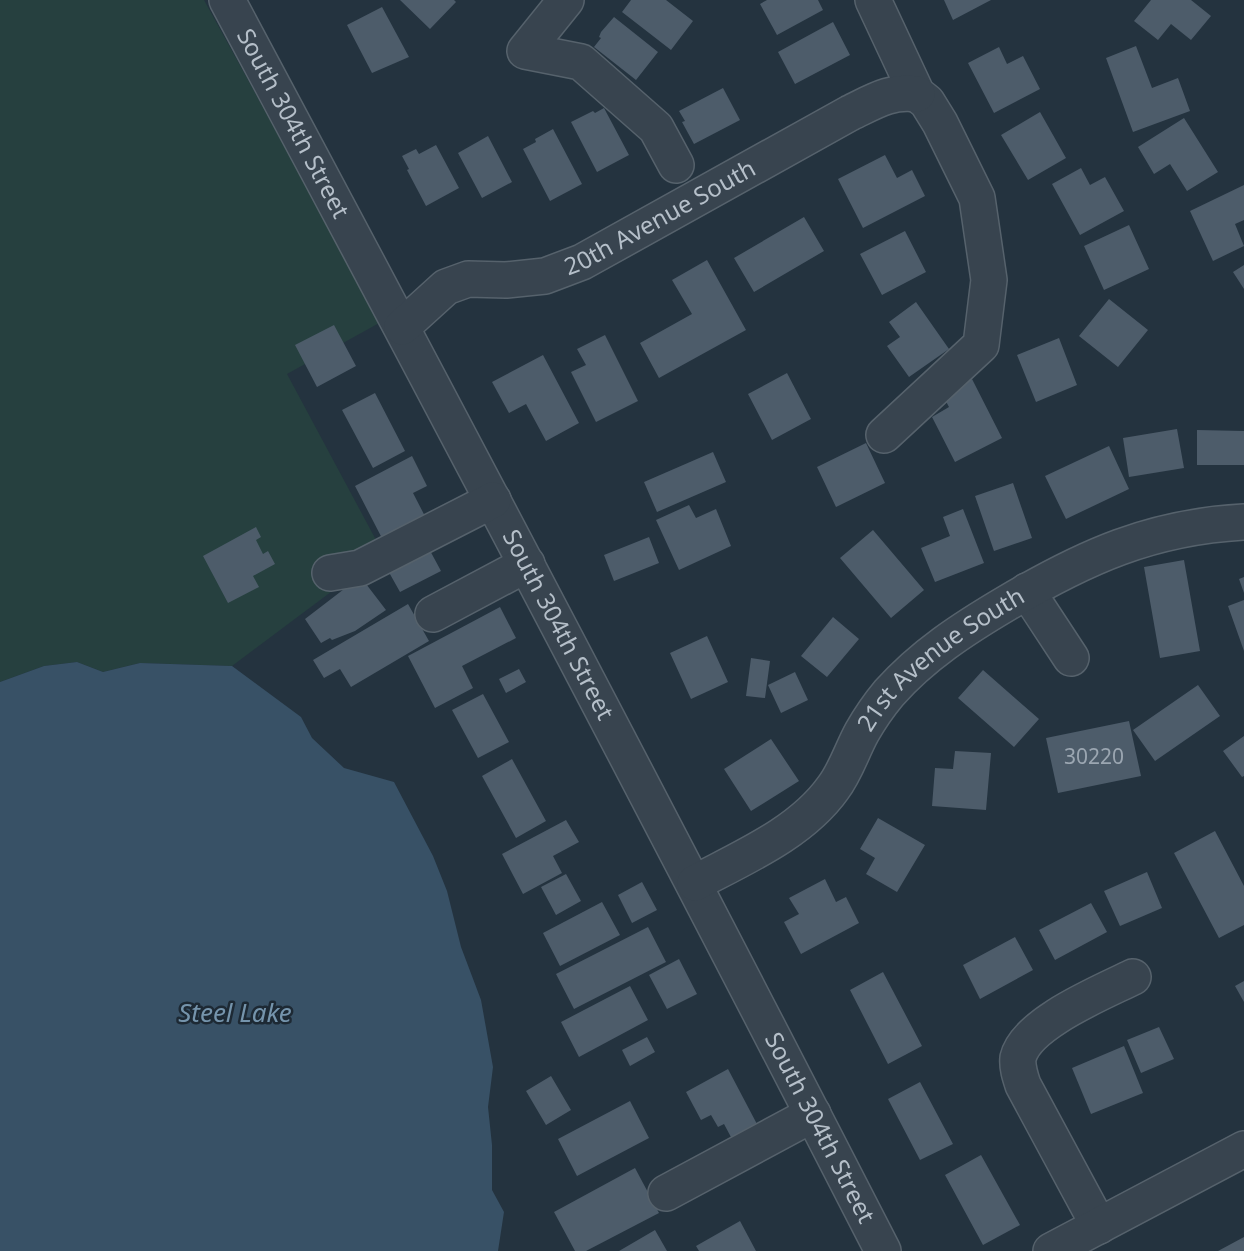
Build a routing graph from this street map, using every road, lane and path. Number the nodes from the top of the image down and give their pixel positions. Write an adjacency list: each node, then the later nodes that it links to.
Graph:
1 (227, 0): 6 (street, South 304th Street)
2 (566, 0): 5 (street)
3 (873, 0): 4 (street)
4 (917, 94): 6 (street, 20th Avenue South); 7 (street)
5 (676, 165)
6 (402, 327): 8 (street, South 304th Street)
7 (884, 435)
8 (493, 500): 10 (street, South 304th Street); 11 (street)
9 (1244, 522): 12 (street, 21st Avenue South)
10 (527, 564): 13 (street); 15 (street, South 304th Street)
11 (330, 573)
12 (1027, 591): 14 (street); 15 (street, 21st Avenue South)
13 (433, 614)
14 (1071, 658)
15 (695, 883): 17 (street, South 304th Street)
16 (1133, 976): 20 (street)
17 (813, 1114): 19 (street); 21 (street, South 304th Street)
18 (1244, 1149): 20 (street)
19 (666, 1193)
20 (1099, 1226): 22 (street)
21 (883, 1251)
22 (1051, 1251)

